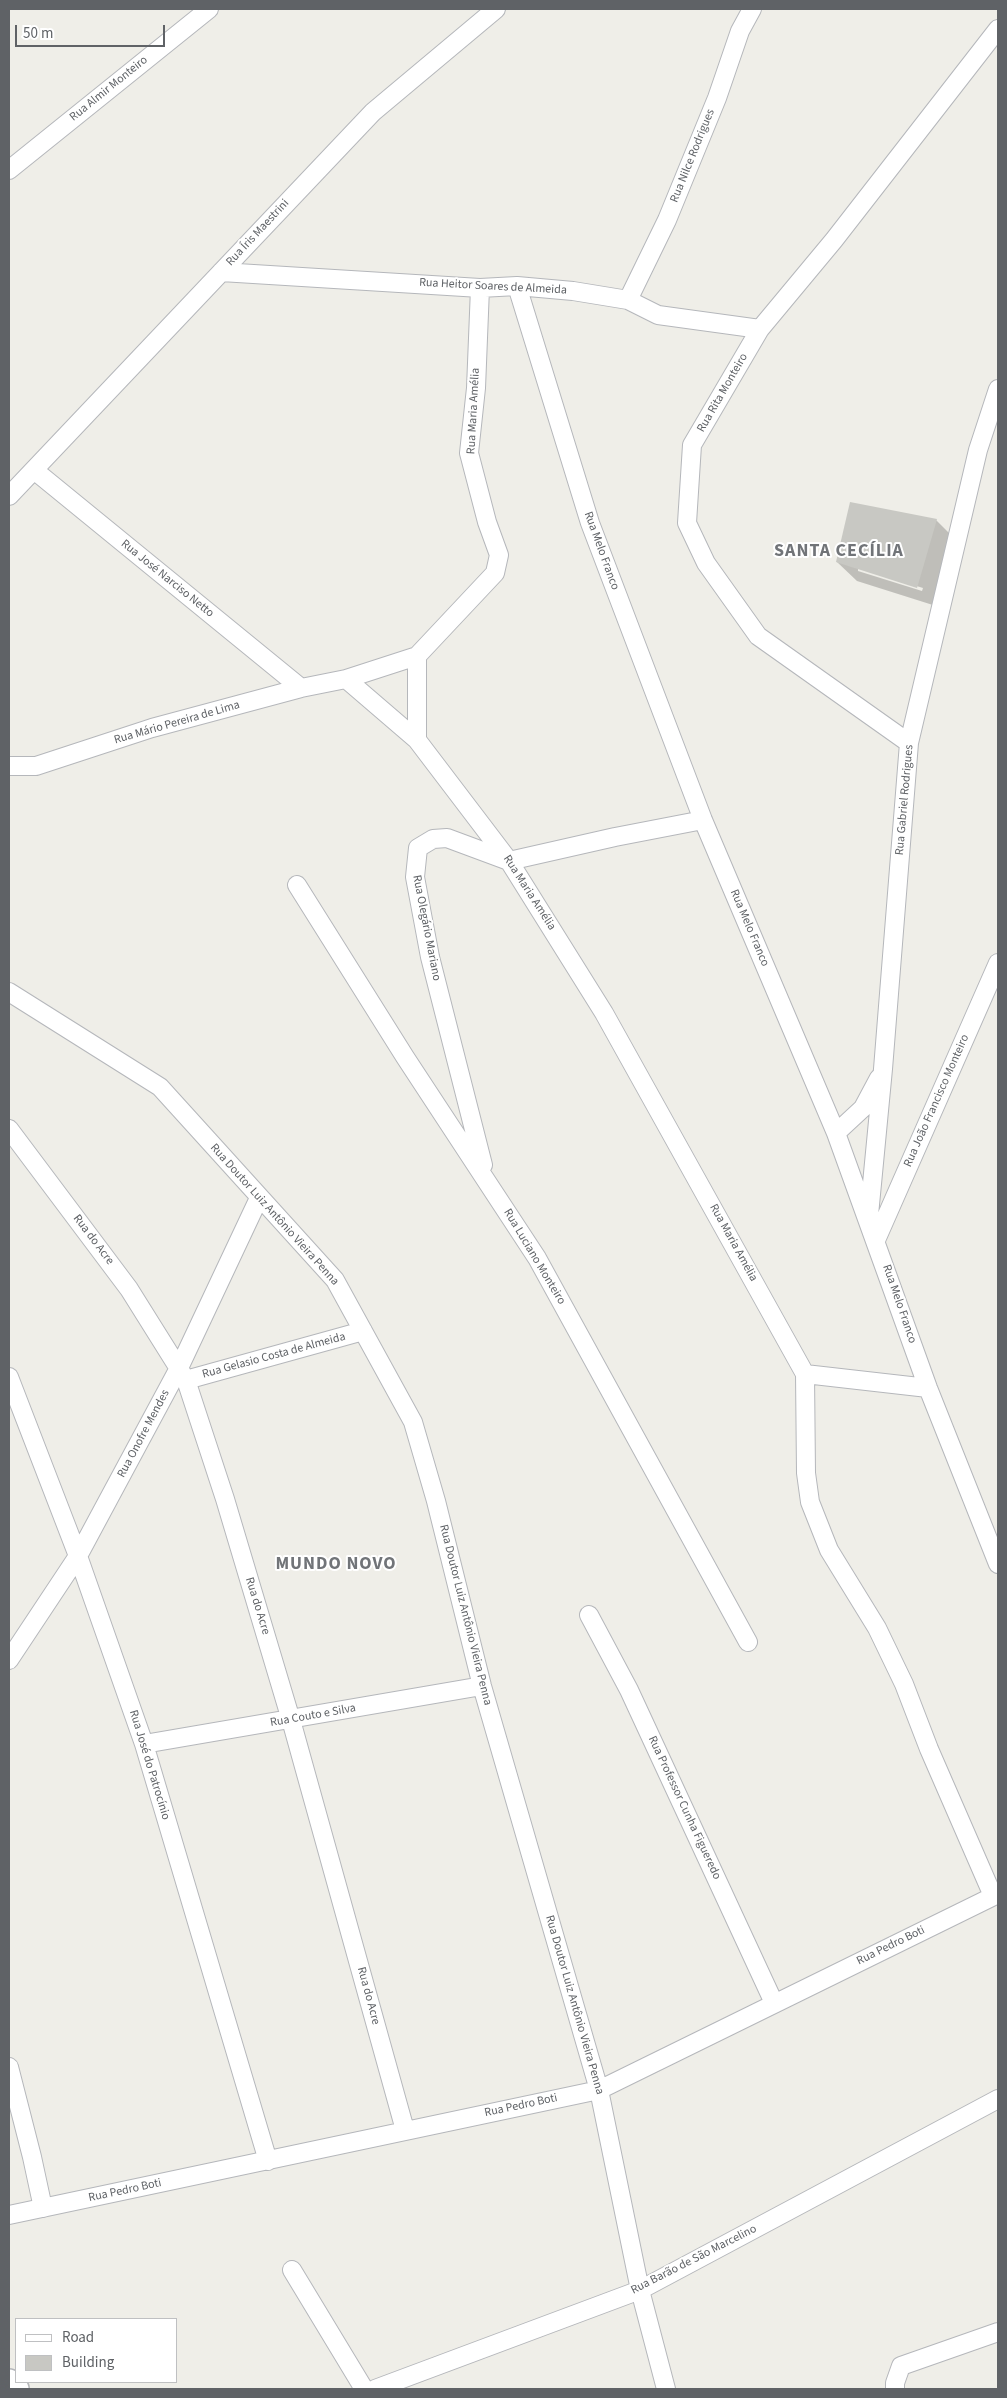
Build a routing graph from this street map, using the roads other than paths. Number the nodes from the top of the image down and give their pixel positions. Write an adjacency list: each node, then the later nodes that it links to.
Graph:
1 (208, 9): 5 (street, Rua Almir Monteiro)
2 (496, 9): 6 (street, Rua Íris Maestrini)
3 (752, 9): 9 (street, Rua Nilce Rodrigues)
4 (998, 28): 10 (street, Rua Rita Monteiro)
5 (9, 170)
6 (221, 272): 8 (street, Rua Heitor Soares de Almeida); 12 (street, Rua Íris Maestrini)
7 (516, 286): 8 (street, Rua Heitor Soares de Almeida); 9 (street, Rua Heitor Soares de Almeida); 20 (street, Rua Melo Franco)
8 (480, 288): 14 (street, Rua Maria Amélia)
9 (628, 300): 10 (street, Rua Heitor Soares de Almeida)
10 (760, 329): 18 (street, Rua Rita Monteiro)
11 (998, 389): 18 (street, Rua Gabriel Rodrigues)
12 (34, 470): 13 (street); 16 (street, Rua José Narciso Netto)
13 (9, 496)
14 (417, 656): 15 (street, Rua Mário Pereira de Lima); 17 (street)
15 (346, 679): 16 (street, Rua Mário Pereira de Lima); 17 (street)
16 (300, 688): 19 (street, Rua Mário Pereira de Lima)
17 (417, 740): 21 (street, Rua Maria Amélia)
18 (909, 743): 25 (street, Rua Gabriel Rodrigues)
19 (9, 766)
20 (703, 820): 21 (street); 27 (street, Rua Melo Franco)
21 (509, 861): 28 (street, Rua Olegário Mariano); 34 (street, Rua Maria Amélia)
22 (297, 885): 28 (street, Rua Luciano Monteiro)
23 (998, 963): 31 (street, Rua João Francisco Monteiro)
24 (9, 992): 29 (street, Rua Doutor Luiz Antônio Vieira Penna)
25 (883, 1069): 27 (street); 30 (street, Rua Gabriel Rodrigues)
26 (9, 1129): 33 (street, Rua do Acre)
27 (836, 1133): 30 (street, Rua Melo Franco)
28 (486, 1179): 40 (street, Rua Luciano Monteiro)
29 (259, 1198): 32 (street, Rua Doutor Luiz Antônio Vieira Penna); 33 (street, Rua Onofre Mendes)
30 (869, 1220): 31 (street, Rua Melo Franco)
31 (876, 1240): 36 (street, Rua Melo Franco)
32 (363, 1331): 33 (street, Rua Gelasio Costa de Almeida); 42 (street, Rua Doutor Luiz Antônio Vieira Penna)
33 (183, 1374): 37 (street, Rua Onofre Mendes); 43 (street, Rua do Acre)
34 (805, 1374): 36 (street); 45 (street)
35 (9, 1377): 37 (street, Rua José do Patrocínio)
36 (928, 1388): 38 (street, Rua Melo Franco)
37 (78, 1556): 41 (street, Rua Onofre Mendes); 44 (street, Rua José do Patrocínio)
38 (998, 1564)
39 (589, 1615): 46 (street, Rua Professor Cunha Figueredo)
40 (748, 1642)
41 (9, 1660)
42 (482, 1686): 43 (street, Rua Couto e Silva); 48 (street, Rua Doutor Luiz Antônio Vieira Penna)
43 (291, 1720): 44 (street, Rua Couto e Silva); 50 (street, Rua do Acre)
44 (144, 1744): 51 (street, Rua José do Patrocínio)
45 (996, 1895): 46 (street, Rua Pedro Boti)
46 (774, 2003): 48 (street, Rua Pedro Boti)
47 (9, 2067): 52 (street)
48 (599, 2090): 50 (street, Rua Pedro Boti); 55 (street, Rua Doutor Luiz Antônio Vieira Penna)
49 (998, 2099): 55 (street, Rua Barão de São Marcelino)
50 (405, 2130): 51 (street, Rua Pedro Boti)
51 (268, 2161): 52 (street, Rua Pedro Boti)
52 (43, 2208): 53 (street, Rua Pedro Boti)
53 (9, 2214)
54 (292, 2270): 59 (street)
55 (640, 2290): 60 (street, Rua Barão de São Marcelino); 61 (street, Rua Doutor Luiz Antônio Vieira Penna)
56 (998, 2332): 62 (street)
57 (9, 2382): 58 (street)
58 (16, 2389)
59 (364, 2389)
60 (375, 2389)
61 (666, 2389)
62 (895, 2389)

